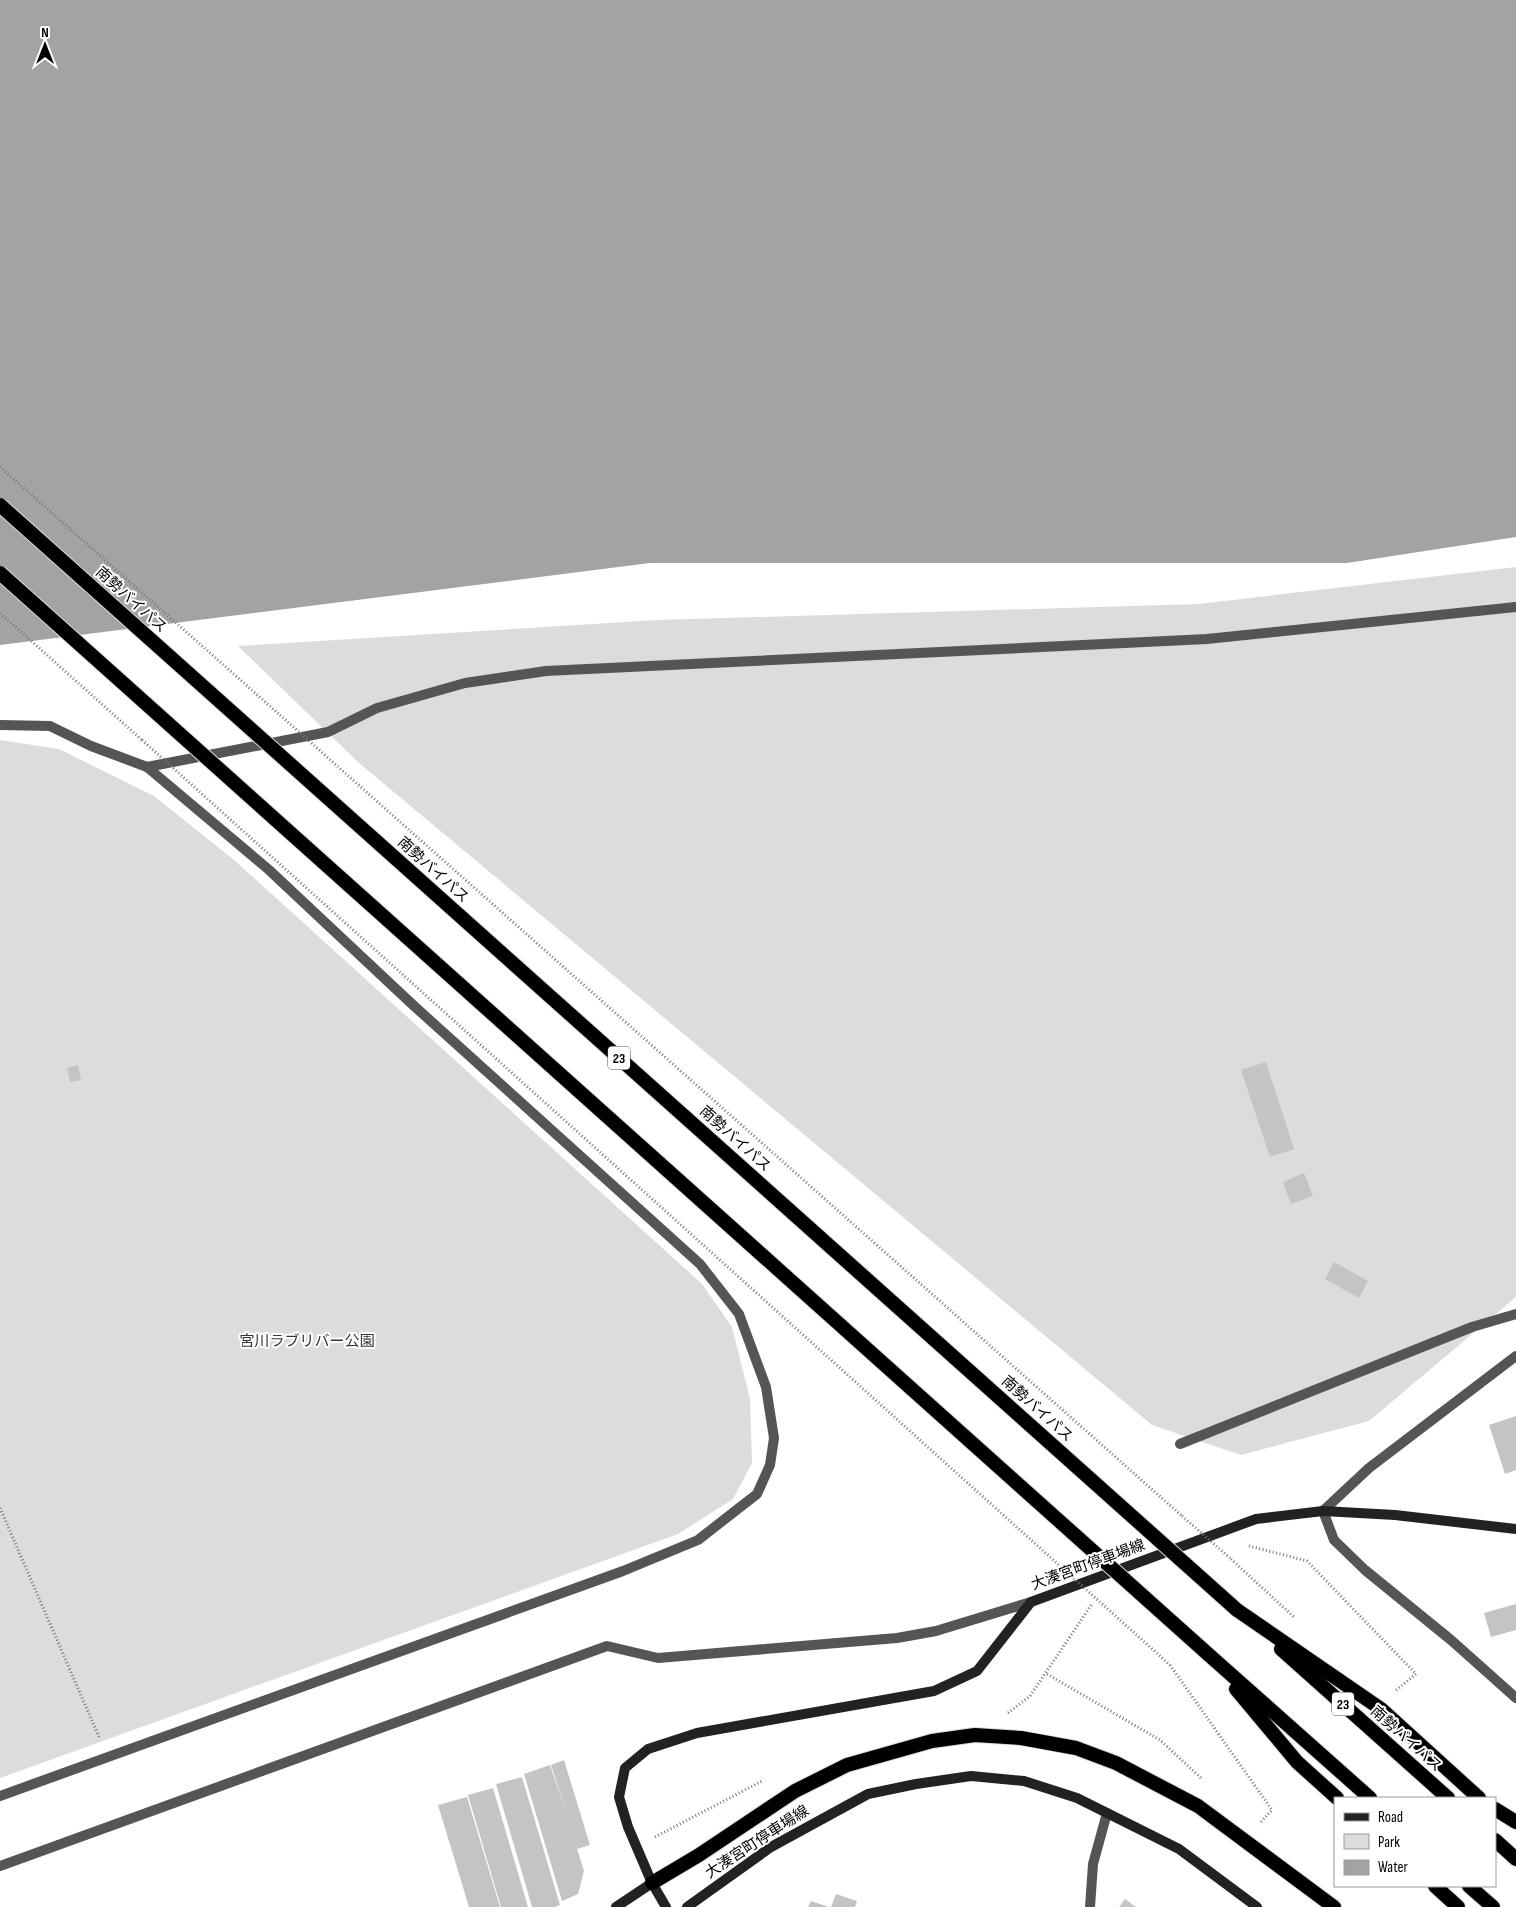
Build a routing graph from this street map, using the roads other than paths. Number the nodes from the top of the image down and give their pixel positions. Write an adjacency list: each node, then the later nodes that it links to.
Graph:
1 (0, 505): 12 (highway, 南勢バイパス / 23, bridge)
2 (0, 573): 13 (highway, bridge)
3 (1516, 608): 5 (street)
4 (0, 725): 5 (street)
5 (147, 767): 15 (street)
6 (1516, 1314): 8 (street)
7 (1516, 1356): 9 (street)
8 (1180, 1444)
9 (1323, 1511): 10 (main road, 大湊宮町停車場線); 11 (main road, 大湊宮町停車場線); 14 (street)
10 (1516, 1529)
11 (1031, 1602): 25 (street); 26 (main road, 大湊宮町停車場線)
12 (1237, 1610): 18 (highway, 南勢バイパス / 23); 19 (highway)
13 (1209, 1655): 16 (highway); 17 (highway)
14 (1516, 1698)
15 (0, 1796)
16 (1336, 1797)
17 (1369, 1797)
18 (1447, 1797)
19 (1478, 1797)
20 (1496, 1810): 22 (highway)
21 (1107, 1812): 31 (main road, 大湊宮町停車場線); 32 (street); 33 (main road, 大湊宮町停車場線)
22 (1516, 1822)
23 (1496, 1841): 24 (highway)
24 (1516, 1859)
25 (0, 1866)
26 (652, 1883): 29 (main road); 30 (main road, 大湊宮町停車場線); 34 (highway)
27 (1436, 1887): 35 (highway)
28 (1470, 1887): 36 (highway)
29 (616, 1907)
30 (666, 1907)
31 (687, 1907)
32 (1090, 1907)
33 (1257, 1907)
34 (1334, 1907)
35 (1458, 1907)
36 (1493, 1907)

